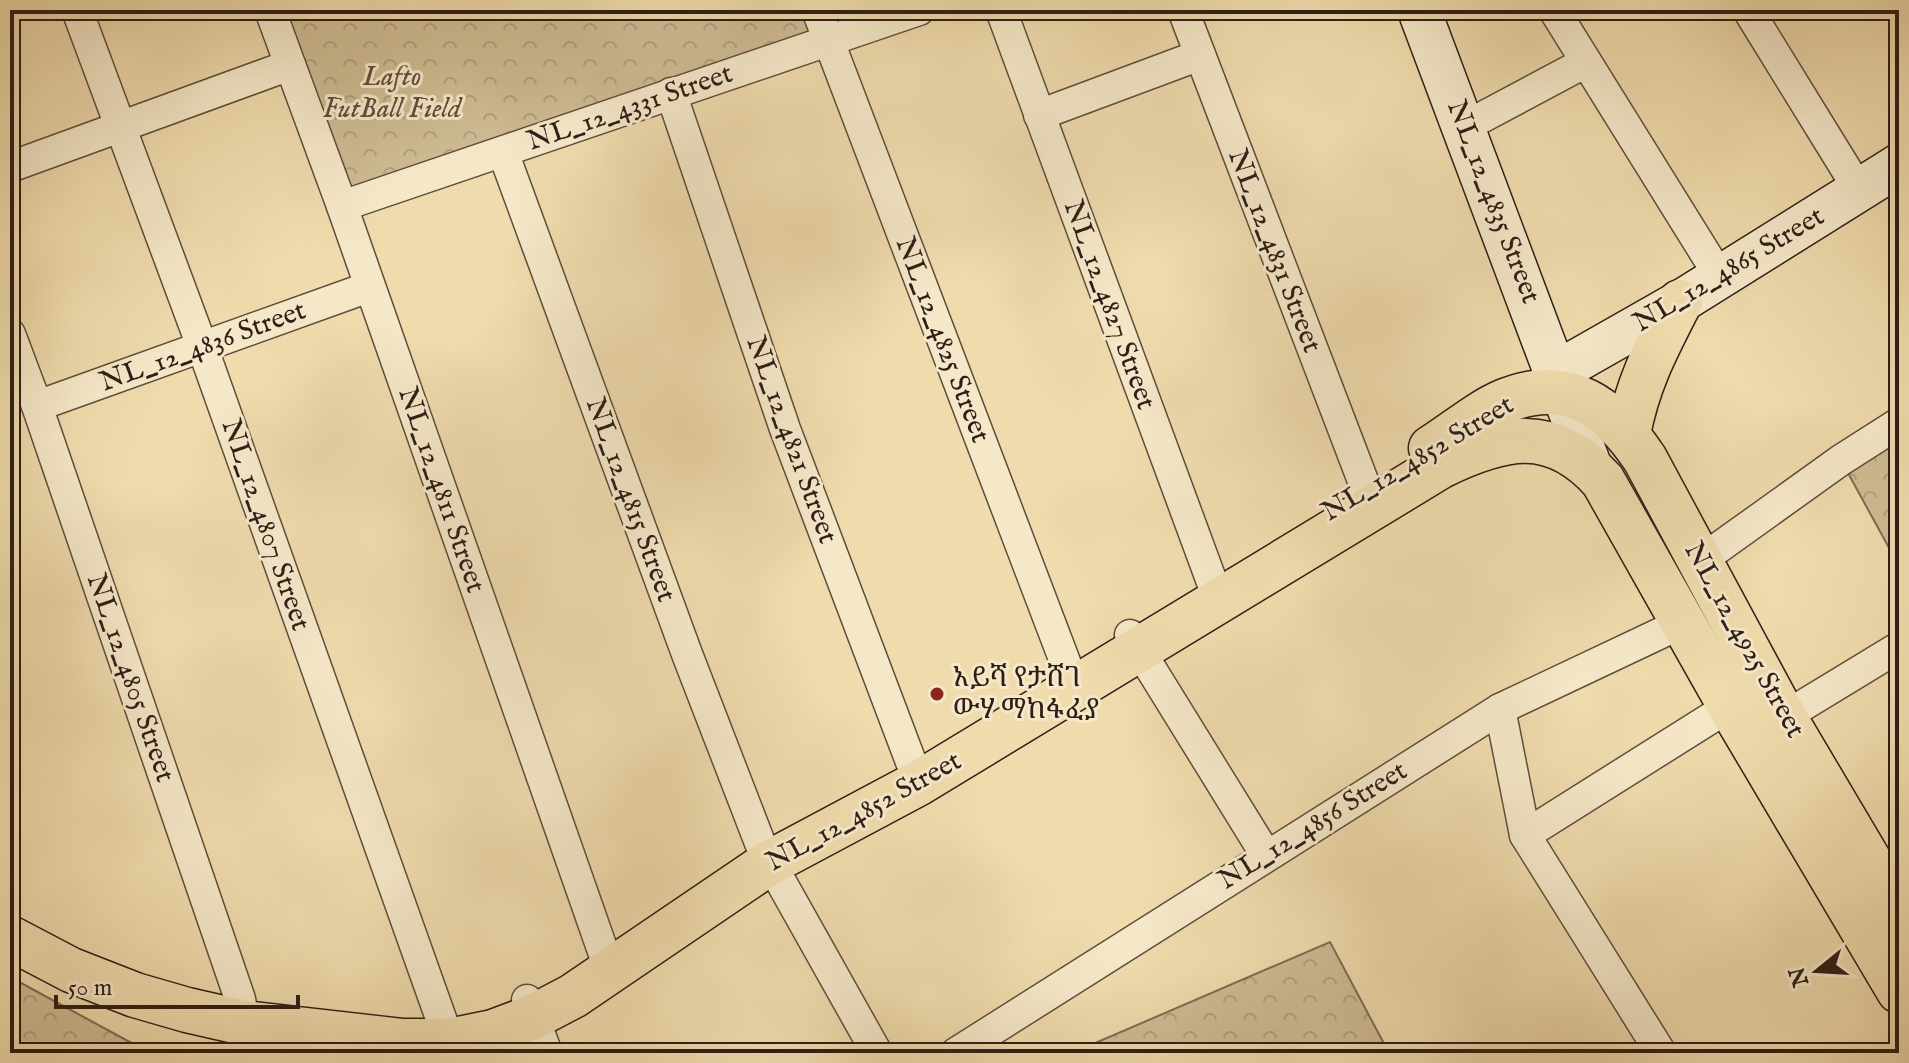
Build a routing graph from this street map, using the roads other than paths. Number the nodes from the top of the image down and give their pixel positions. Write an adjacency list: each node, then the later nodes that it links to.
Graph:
1 (77, 10): 17 (street, NL_12_4807 Street)
2 (270, 10): 13 (street, NL_12_4811 Street)
3 (817, 10): 10 (street, NL_12_4825 Street)
4 (919, 10): 10 (street, NL_12_4331 Street)
5 (1001, 10): 15 (street, NL_12_4827 Street)
6 (1183, 10): 11 (street, NL_12_4831 Street)
7 (1419, 10): 16 (street, NL_12_4835 Street)
8 (1554, 10): 12 (street)
9 (1748, 10): 21 (street)
10 (828, 40): 14 (street, NL_12_4331 Street); 39 (street, NL_12_4825 Street)
11 (1200, 55): 15 (street); 33 (street, NL_12_4831 Street)
12 (1586, 62): 16 (street); 23 (street)
13 (290, 65): 17 (street); 22 (street, NL_12_4811 Street)
14 (671, 93): 18 (street, NL_12_4331 Street); 43 (street, NL_12_4821 Street)
15 (1039, 115): 35 (street, NL_12_4827 Street)
16 (1464, 127): 28 (street, NL_12_4835 Street)
17 (120, 128): 20 (street); 27 (street, NL_12_4807 Street)
18 (503, 152): 22 (street, NL_12_4331 Street); 46 (street, NL_12_4815 Street)
19 (1899, 165): 21 (street, NL_12_4865 Street)
20 (10, 167)
21 (1859, 190): 23 (street, NL_12_4865 Street)
22 (342, 206): 24 (street, NL_12_4811 Street)
23 (1720, 277): 25 (street, NL_12_4865 Street)
24 (369, 287): 27 (street, NL_12_4836 Street); 51 (street, NL_12_4811 Street)
25 (1680, 302): 28 (street, NL_12_4865 Street); 31 (main road)
26 (10, 334): 29 (street, NL_12_4805 Street)
27 (203, 349): 29 (street, NL_12_4836 Street); 55 (street, NL_12_4807 Street)
28 (1561, 383): 31 (main road, NL_12_4925 Street); 32 (street); 33 (main road, NL_12_4852 Street)
29 (37, 406): 53 (street, NL_12_4805 Street)
30 (1899, 423): 34 (street)
31 (1628, 434): 34 (main road, NL_12_4925 Street)
32 (1591, 468): 33 (main road, NL_12_4852 Street); 36 (main road, NL_12_4925 Street)
33 (1369, 499): 35 (main road, NL_12_4852 Street)
34 (1700, 561): 42 (main road, NL_12_4925 Street)
35 (1215, 592): 37 (main road, NL_12_4852 Street)
36 (1682, 623): 40 (main road, NL_12_4925 Street); 41 (street, NL_12_4856 Street)
37 (1134, 642): 39 (main road, NL_12_4852 Street); 47 (street)
38 (1899, 647): 42 (street)
39 (1071, 679): 43 (main road, NL_12_4852 Street)
40 (1730, 706): 44 (main road, NL_12_4925 Street); 45 (street)
41 (1500, 709): 45 (street); 47 (street, NL_12_4856 Street)
42 (1784, 717): 44 (main road, NL_12_4925 Street)
43 (914, 773): 46 (main road, NL_12_4852 Street)
44 (1819, 817): 48 (main road, NL_12_4925 Street); 52 (main road, NL_12_4925 Street)
45 (1525, 835): 58 (street)
46 (766, 855): 51 (main road, NL_12_4852 Street); 56 (street, NL_12_4815 Street)
47 (1266, 855): 57 (street, NL_12_4856 Street)
48 (1898, 906)
49 (10, 912): 53 (main road, NL_12_4852 Street)
50 (10, 938): 53 (main road, NL_12_4852 Street)
51 (608, 962): 54 (main road, NL_12_4852 Street)
52 (1899, 991)
53 (242, 1011): 55 (main road, NL_12_4852 Street)
54 (536, 1023): 55 (main road, NL_12_4852 Street)
55 (444, 1032)
56 (877, 1053)
57 (956, 1053)
58 (1661, 1053)

